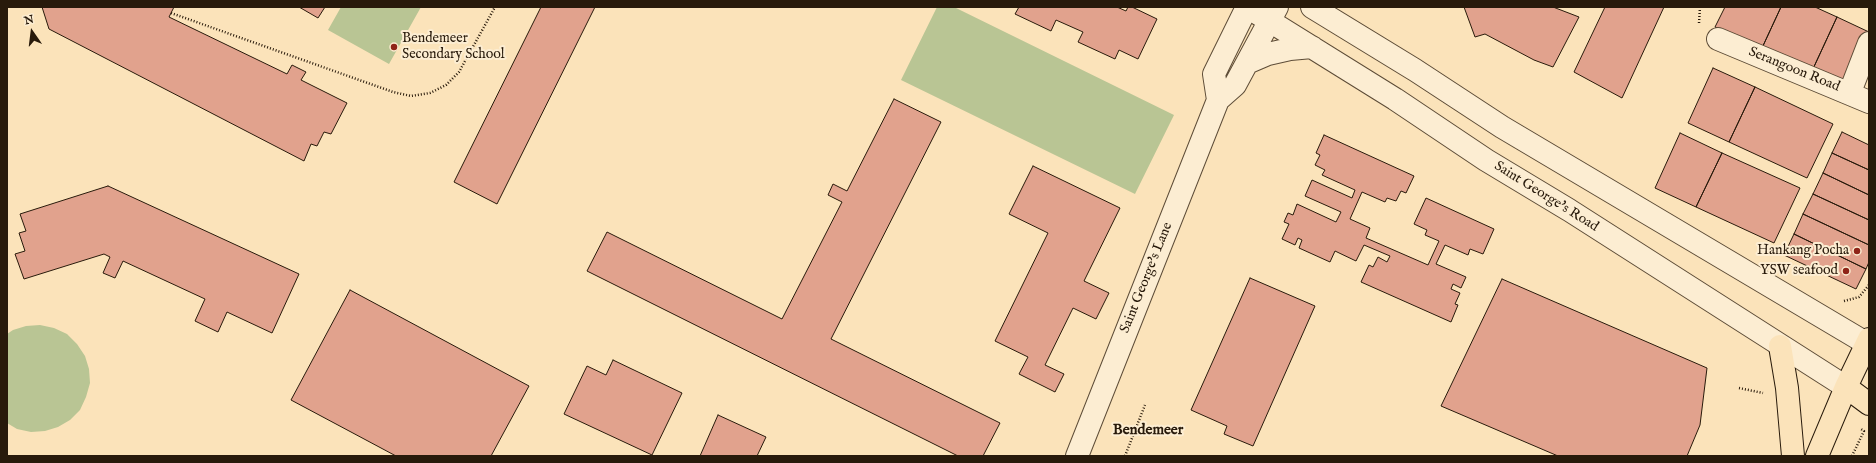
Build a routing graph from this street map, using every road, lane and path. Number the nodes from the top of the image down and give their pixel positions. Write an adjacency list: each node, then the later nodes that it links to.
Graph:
1 (495, 7): 4 (path)
2 (1247, 7): 5 (street, Saint George's Road); 11 (street)
3 (1312, 7): 15 (street)
4 (171, 13)
5 (1273, 14): 8 (street, Saint George's Road); 9 (street, Saint George's Lane)
6 (1718, 39): 10 (street, Serangoon Road)
7 (1869, 43): 10 (street)
8 (1312, 48): 9 (street); 16 (street, Saint George's Road)
9 (1247, 63): 11 (street, Saint George's Lane)
10 (1850, 92): 12 (street, Serangoon Road)
11 (1218, 100): 23 (street, Saint George's Lane)
12 (1869, 102)
13 (1869, 285): 14 (path)
14 (1838, 302)
15 (1868, 341): 17 (main road)
16 (1780, 346): 17 (street, Saint George's Road); 25 (main road)
17 (1846, 387): 20 (main road); 26 (main road)
18 (1739, 388): 19 (path)
19 (1762, 393)
20 (1869, 404)
21 (1145, 405): 24 (path)
22 (1864, 431): 27 (path)
23 (1077, 456)
24 (1125, 456)
25 (1794, 456)
26 (1817, 456)
27 (1852, 456)

